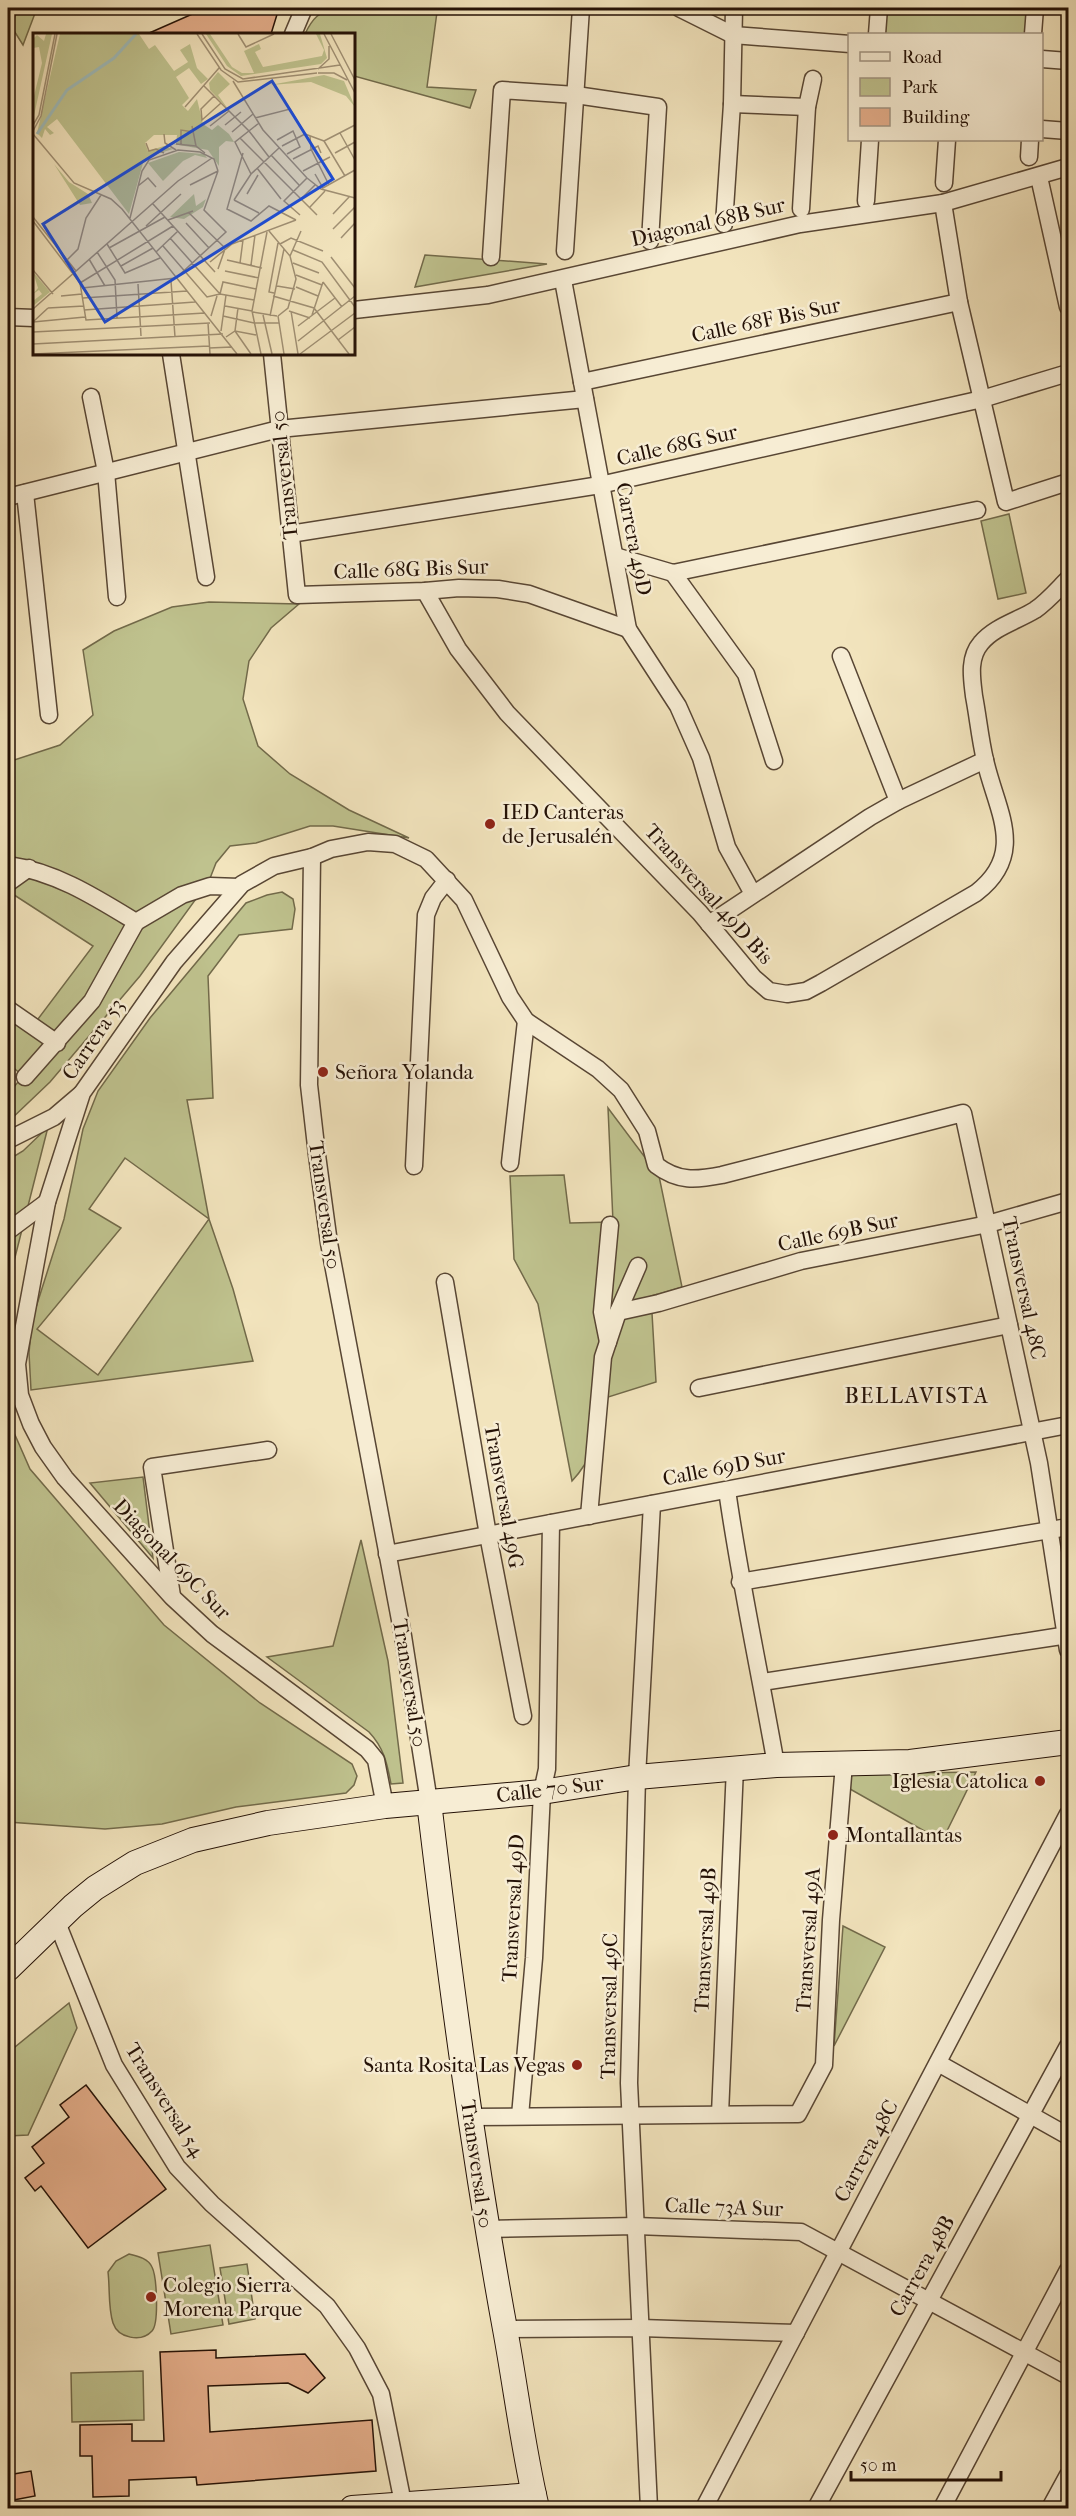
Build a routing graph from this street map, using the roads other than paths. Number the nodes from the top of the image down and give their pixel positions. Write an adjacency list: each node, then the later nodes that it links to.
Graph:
1 (304, 8): 7 (street)
2 (581, 8): 15 (street)
3 (679, 8): 10 (street)
4 (734, 8): 10 (street)
5 (879, 8): 8 (street)
6 (1035, 8): 9 (street)
7 (293, 33)
8 (877, 33)
9 (1033, 33)
10 (733, 35): 11 (street); 16 (street)
11 (848, 44)
12 (1043, 59): 13 (street)
13 (1068, 61)
14 (813, 79): 17 (street)
15 (576, 95): 31 (street); 32 (street); 33 (street)
16 (732, 104): 17 (street); 30 (street)
17 (807, 107): 29 (street)
18 (1043, 129): 19 (street)
19 (1068, 131)
20 (870, 141): 27 (street)
21 (947, 141): 26 (street)
22 (1030, 141): 23 (street)
23 (1029, 157)
24 (1068, 167): 25 (street, Diagonal 68B Sur)
25 (1039, 177): 28 (street, Diagonal 68B Sur); 36 (street)
26 (944, 183)
27 (866, 201)
28 (943, 203): 34 (street, Diagonal 68B Sur); 35 (street)
29 (801, 209)
30 (724, 224)
31 (650, 241)
32 (565, 251)
33 (491, 257)
34 (563, 280): 37 (street, Diagonal 68B Sur); 43 (street, Carrera 49D)
35 (959, 302): 43 (street, Calle 68F Bis Sur); 45 (street)
36 (1068, 308)
37 (356, 310)
38 (8, 316): 39 (street)
39 (33, 318)
40 (171, 356): 47 (street)
41 (272, 356): 46 (street, Transversal 50)
42 (1068, 373): 45 (street, Calle 68G Sur)
43 (584, 391): 46 (street, Calle 68F Bis Sur); 50 (street, Carrera 49D)
44 (91, 397): 48 (street)
45 (982, 399): 49 (street); 50 (street, Calle 68G Sur)
46 (279, 429): 47 (street, Calle 68F Bis Sur); 54 (street, Transversal 50)
47 (186, 452): 48 (street, Calle 68F Bis Sur); 57 (street)
48 (106, 472): 51 (street, Calle 68F Bis Sur); 61 (street)
49 (1068, 482)
50 (600, 485): 54 (street, Calle 68G Sur); 55 (street, Carrera 49D)
51 (25, 493): 52 (street, Calle 68F Bis Sur); 64 (street)
52 (8, 497)
53 (976, 510): 56 (street)
54 (290, 534): 60 (street, Transversal 50)
55 (615, 556): 56 (street); 62 (street, Carrera 49D)
56 (673, 573): 65 (street)
57 (206, 577)
58 (1068, 579): 66 (street)
59 (425, 591): 60 (street, Calle 68G Bis Sur); 62 (street, Calle 68G Bis Sur); 76 (street, Transversal 49D Bis)
60 (297, 595)
61 (117, 597)
62 (628, 629): 74 (street)
63 (841, 656): 67 (street)
64 (49, 715)
65 (774, 760)
66 (985, 760): 67 (street); 76 (street, Transversal 49D Bis)
67 (898, 801): 74 (street)
68 (312, 857): 71 (street, Carrera 53); 73 (street, Carrera 53); 107 (street, Transversal 50)
69 (8, 865): 70 (street)
70 (29, 868): 72 (street); 75 (street)
71 (447, 880): 78 (street, Carrera 53); 84 (street)
72 (8, 884)
73 (239, 887): 75 (street); 81 (street, Carrera 53)
74 (753, 894): 76 (street)
75 (136, 922): 79 (street)
76 (709, 924)
77 (8, 1008): 79 (street)
78 (526, 1021): 83 (street); 87 (street, Transversal 48C)
79 (57, 1043): 80 (street)
80 (25, 1077)
81 (82, 1093): 82 (street); 86 (street, Carrera 53)
82 (8, 1140)
83 (510, 1163)
84 (414, 1166)
85 (1068, 1201): 87 (street, Calle 69B Sur)
86 (48, 1202): 89 (street); 96 (street, Carrera 53)
87 (988, 1224): 92 (street, Calle 69B Sur); 93 (street, Transversal 48C)
88 (610, 1225): 94 (street)
89 (8, 1232)
90 (638, 1266): 92 (street)
91 (445, 1282): 106 (street, Transversal 49G)
92 (618, 1312): 94 (street)
93 (1009, 1325): 95 (street); 98 (street, Transversal 48C)
94 (608, 1342): 102 (street)
95 (699, 1388)
96 (20, 1395): 109 (street, Diagonal 69C Sur)
97 (1068, 1425): 98 (street, Calle 69D Sur)
98 (1033, 1432): 100 (street, Calle 69D Sur); 105 (street, Transversal 48C)
99 (268, 1450): 109 (street)
100 (726, 1490): 101 (street, Calle 69D Sur); 108 (street)
101 (652, 1504): 102 (street, Calle 69D Sur); 117 (street, Transversal 49C)
102 (589, 1516): 103 (street, Calle 69D Sur)
103 (551, 1523): 106 (street, Calle 69D Sur); 118 (street, Transversal 49D)
104 (1068, 1527): 105 (street)
105 (1050, 1530): 108 (street); 110 (street, Transversal 48C)
106 (488, 1535): 107 (street, Calle 69D Sur); 112 (street, Transversal 49G)
107 (387, 1554): 119 (street, Transversal 50)
108 (740, 1582): 111 (street)
109 (172, 1597): 120 (street, Diagonal 69C Sur)
110 (1068, 1640): 111 (street)
111 (762, 1682): 115 (street)
112 (523, 1716)
113 (1068, 1742): 114 (street, Calle 70 Sur)
114 (844, 1764): 115 (street, Calle 70 Sur); 126 (street, Transversal 49A)
115 (776, 1765): 116 (street, Calle 70 Sur)
116 (735, 1767): 117 (street, Calle 70 Sur); 126 (street, Transversal 49B)
117 (637, 1777): 118 (street, Calle 70 Sur); 128 (street, Transversal 49C)
118 (542, 1792): 119 (street, Calle 70 Sur); 127 (street, Transversal 49D)
119 (429, 1802): 120 (street, Calle 70 Sur); 130 (street, Transversal 50)
120 (385, 1806): 122 (street, Calle 70 Sur)
121 (1068, 1814): 125 (street, Carrera 48C)
122 (56, 1920): 123 (street, Calle 70 Sur); 144 (street, Transversal 54)
123 (8, 1970)
124 (1068, 2046): 129 (street, Carrera 48B)
125 (938, 2063): 129 (street); 134 (street, Carrera 48C)
126 (720, 2115): 128 (street)
127 (520, 2116): 128 (street); 130 (street)
128 (631, 2116): 132 (street, Transversal 49C)
129 (1032, 2116): 131 (street); 136 (street, Carrera 48B)
130 (471, 2117): 133 (street, Transversal 50)
131 (1068, 2136)
132 (636, 2226): 133 (street, Calle 73A Sur); 134 (street, Calle 73A Sur); 137 (street, Transversal 49C)
133 (486, 2229): 138 (street, Transversal 50)
134 (838, 2253): 136 (street, Calle 73A Sur); 139 (street, Carrera 48C)
135 (1068, 2270): 140 (street)
136 (929, 2299): 140 (street, Calle 73A Sur); 148 (street, Carrera 48B)
137 (641, 2328): 138 (street); 139 (street); 146 (street, Transversal 49C)
138 (505, 2329): 143 (street, Transversal 50)
139 (796, 2333): 147 (street, Carrera 48C)
140 (1025, 2352): 141 (street, Calle 73A Sur); 149 (street)
141 (1068, 2376)
142 (1068, 2475): 150 (street)
143 (535, 2502): 144 (street)
144 (404, 2507): 145 (street)
145 (352, 2508)
146 (649, 2508)
147 (704, 2508)
148 (816, 2508)
149 (942, 2508)
150 (1050, 2508)

